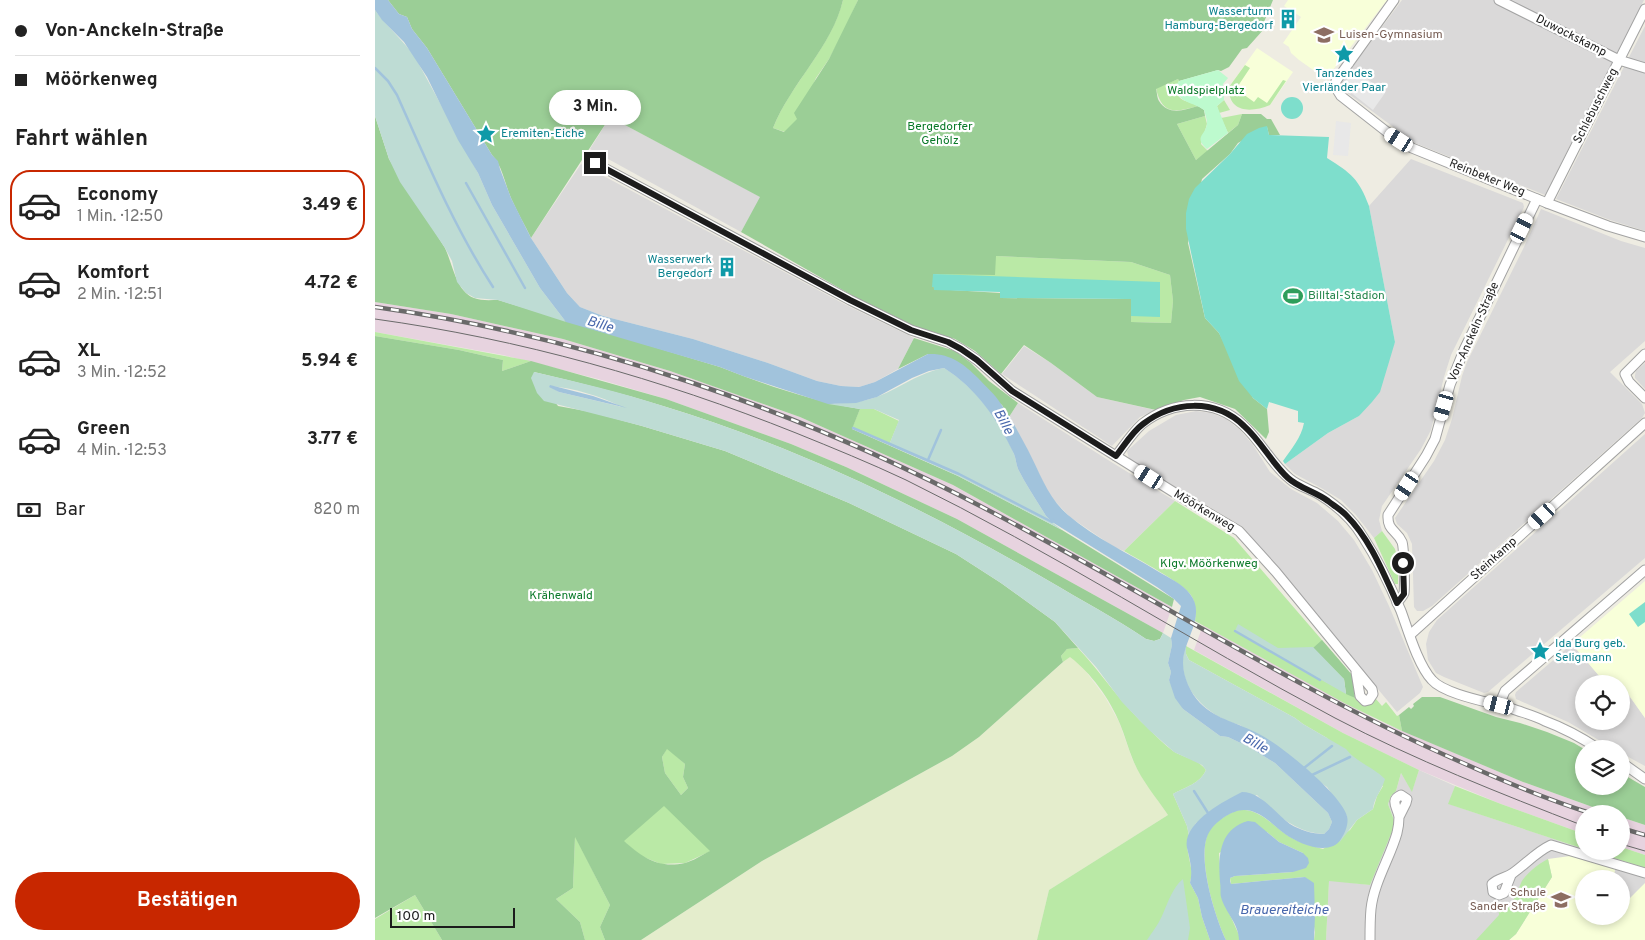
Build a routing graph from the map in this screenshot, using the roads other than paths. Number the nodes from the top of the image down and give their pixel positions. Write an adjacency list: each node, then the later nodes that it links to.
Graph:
1 (1394, 0): 7 (street, Reinbeker Weg)
2 (1499, 0): 4 (street, Duwockskamp)
3 (1645, 9): 4 (street, Schlebuschweg)
4 (1619, 60): 5 (street, Duwockskamp); 8 (street, Schlebuschweg)
5 (1645, 68)
6 (595, 163): 13 (street, Möörkenweg)
7 (1537, 199): 8 (street, Reinbeker Weg); 15 (street, Von-Anckeln-Straße)
8 (1547, 203): 9 (street, Reinbeker Weg)
9 (1645, 237)
10 (1645, 354): 11 (street)
11 (1645, 398)
12 (1645, 423): 16 (street, Steinkamp)
13 (1116, 456): 15 (street); 17 (street, Möörkenweg)
14 (1645, 570): 18 (street)
15 (1397, 603): 16 (street)
16 (1410, 635): 18 (street)
17 (1372, 698)
18 (1499, 705): 19 (street)
19 (1585, 740)
20 (1630, 768): 21 (street)
21 (1645, 778)
22 (1399, 817): 25 (street)
23 (1645, 873): 24 (street)
24 (1511, 874)
25 (1370, 940)

